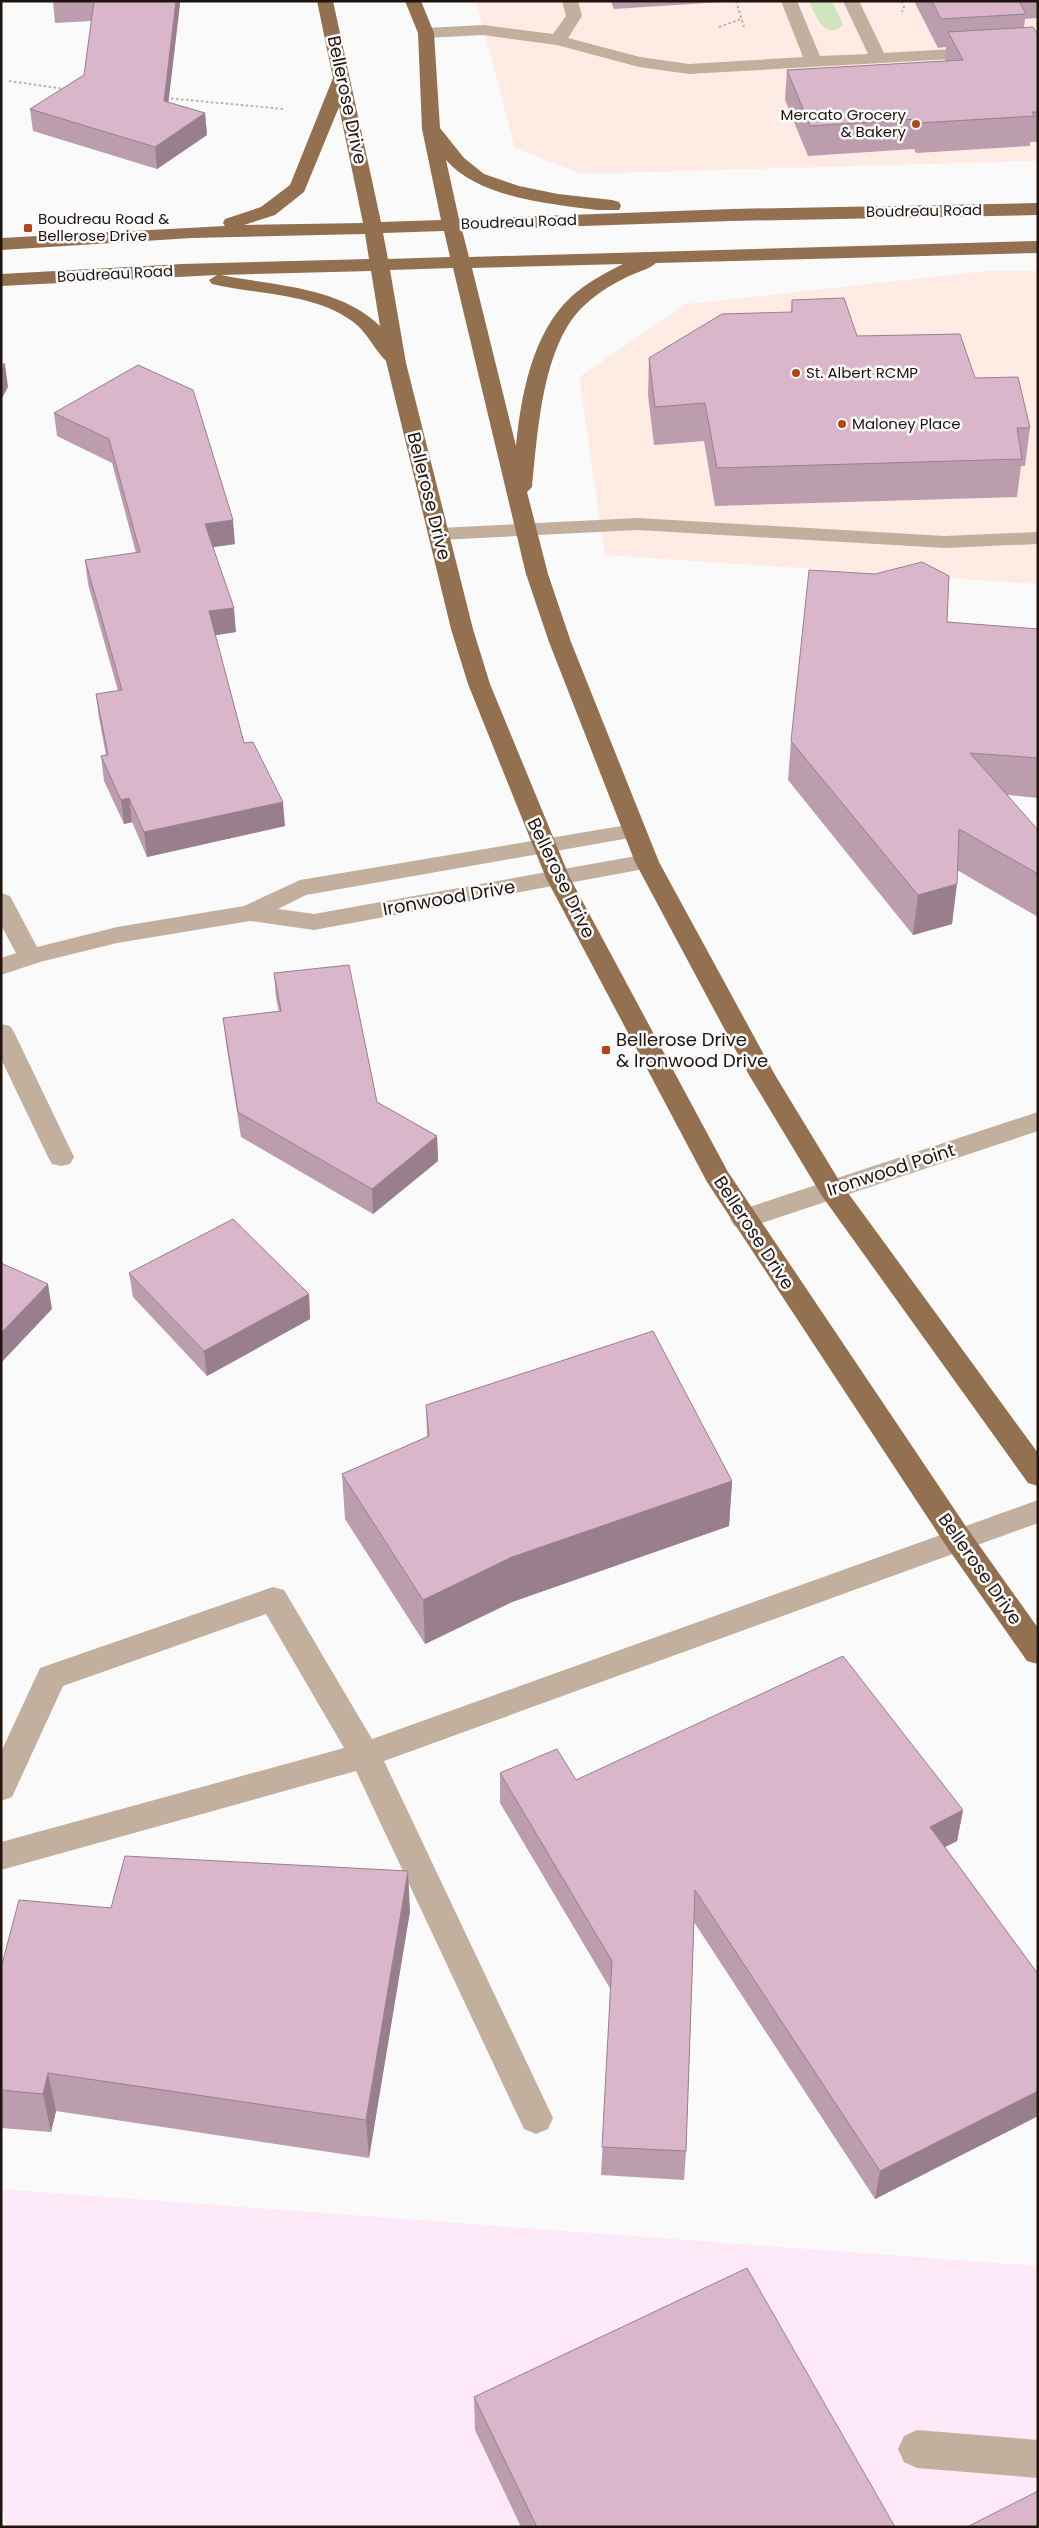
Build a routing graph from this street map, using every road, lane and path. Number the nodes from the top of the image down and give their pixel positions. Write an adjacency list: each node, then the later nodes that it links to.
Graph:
1 (325, 1): 11 (main road, Bellerose Drive)
2 (413, 1): 6 (main road)
3 (570, 1): 7 (street)
4 (789, 1): 10 (street)
5 (851, 1): 9 (street)
6 (426, 33): 7 (street); 16 (main road)
7 (558, 40): 10 (street)
8 (1038, 50): 9 (street)
9 (879, 59): 10 (street)
10 (814, 63)
11 (342, 77): 20 (main road, Bellerose Drive); 21 (main road)
12 (9, 81): 13 (path)
13 (71, 89)
14 (160, 98): 15 (path)
15 (288, 109)
16 (431, 128): 18 (main road); 19 (main road)
17 (1038, 209): 18 (main road, Boudreau Road)
18 (731, 215): 19 (main road, Boudreau Road)
19 (451, 225): 20 (main road, Boudreau Road); 25 (main road)
20 (372, 228): 21 (main road, Boudreau Road); 26 (main road, Bellerose Drive)
21 (192, 232): 22 (main road, Boudreau Road)
22 (1, 244)
23 (1038, 247): 24 (main road, Boudreau Road)
24 (658, 256): 25 (main road, Boudreau Road); 30 (main road)
25 (461, 262): 26 (main road, Boudreau Road); 30 (main road)
26 (379, 264): 27 (main road, Boudreau Road); 29 (main road, Bellerose Drive)
27 (182, 270): 28 (main road, Boudreau Road); 29 (main road)
28 (1, 280)
29 (396, 363): 32 (main road, Bellerose Drive)
30 (520, 505): 31 (main road)
31 (526, 530): 32 (street); 33 (street); 34 (main road)
32 (439, 534): 35 (main road, Bellerose Drive)
33 (1038, 538)
34 (633, 831): 35 (street, Ironwood Drive); 36 (main road)
35 (543, 845): 37 (main road, Bellerose Drive); 39 (street, Ironwood Drive)
36 (647, 862): 37 (street, Ironwood Drive); 45 (main road)
37 (558, 878): 39 (street, Ironwood Drive); 46 (main road, Bellerose Drive)
38 (1, 900): 40 (street)
39 (250, 913): 40 (street, Ironwood Drive)
40 (30, 957): 41 (street, Ironwood Drive)
41 (1, 967)
42 (1, 1032): 44 (street)
43 (1038, 1121): 45 (street, Ironwood Point)
44 (61, 1157)
45 (831, 1189): 46 (street, Ironwood Point); 47 (main road)
46 (744, 1220): 49 (main road, Bellerose Drive)
47 (1038, 1474)
48 (1038, 1510): 49 (street)
49 (958, 1539): 50 (main road, Bellerose Drive); 51 (street)
50 (1038, 1652)
51 (366, 1755): 52 (street); 53 (street); 54 (street)
52 (1, 1788)
53 (1, 1856)
54 (536, 2118)
55 (917, 2449): 56 (street)
56 (1038, 2459)

